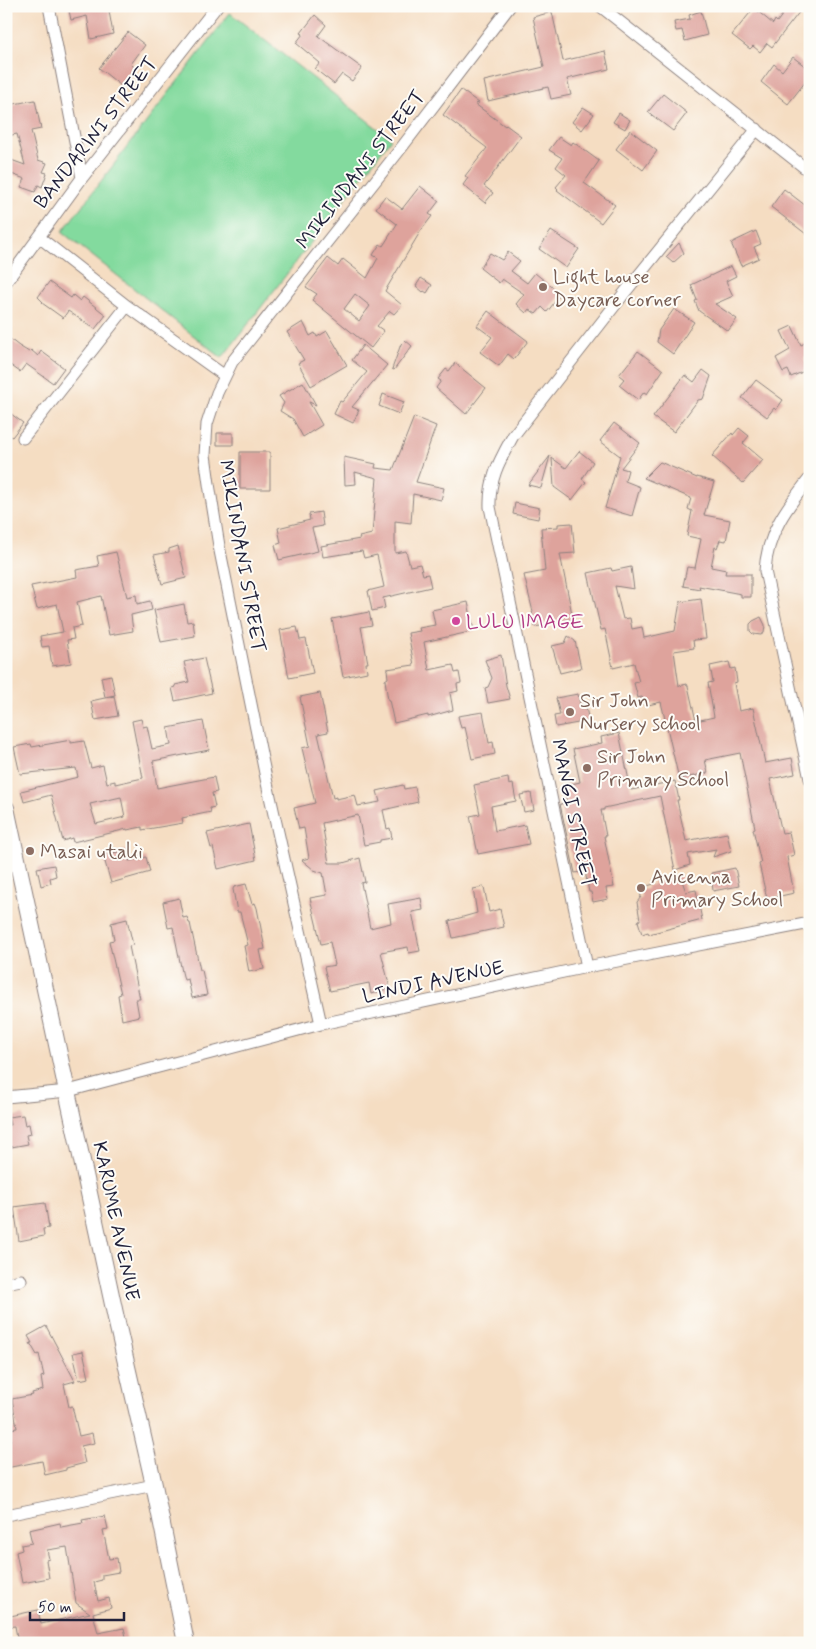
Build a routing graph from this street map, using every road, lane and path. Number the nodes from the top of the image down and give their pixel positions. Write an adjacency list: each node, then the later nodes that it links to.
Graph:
1 (49, 6): 7 (street)
2 (217, 6): 7 (street, BANDARINI STREET)
3 (510, 6): 11 (street, MIKINDANI STREET)
4 (600, 6): 5 (street)
5 (757, 130): 6 (street); 17 (street, MANGI STREET)
6 (810, 172)
7 (82, 178): 8 (street, BANDARINI STREET)
8 (39, 237): 9 (street, BANDARINI STREET); 10 (street)
9 (6, 282)
10 (127, 306): 11 (street); 12 (street)
11 (225, 376): 18 (street, MIKINDANI STREET)
12 (23, 438)
13 (810, 478): 14 (street)
14 (810, 779)
15 (6, 808): 19 (main road, KARUME AVENUE)
16 (810, 923): 17 (street, LINDI AVENUE)
17 (588, 967): 18 (street, LINDI AVENUE)
18 (320, 1024): 19 (street, LINDI AVENUE)
19 (68, 1091): 20 (street, LINDI AVENUE); 23 (main road, KARUME AVENUE)
20 (6, 1097)
21 (21, 1280): 22 (street)
22 (6, 1284)
23 (154, 1485): 24 (street); 25 (main road, KARUME AVENUE)
24 (6, 1515)
25 (186, 1643)

